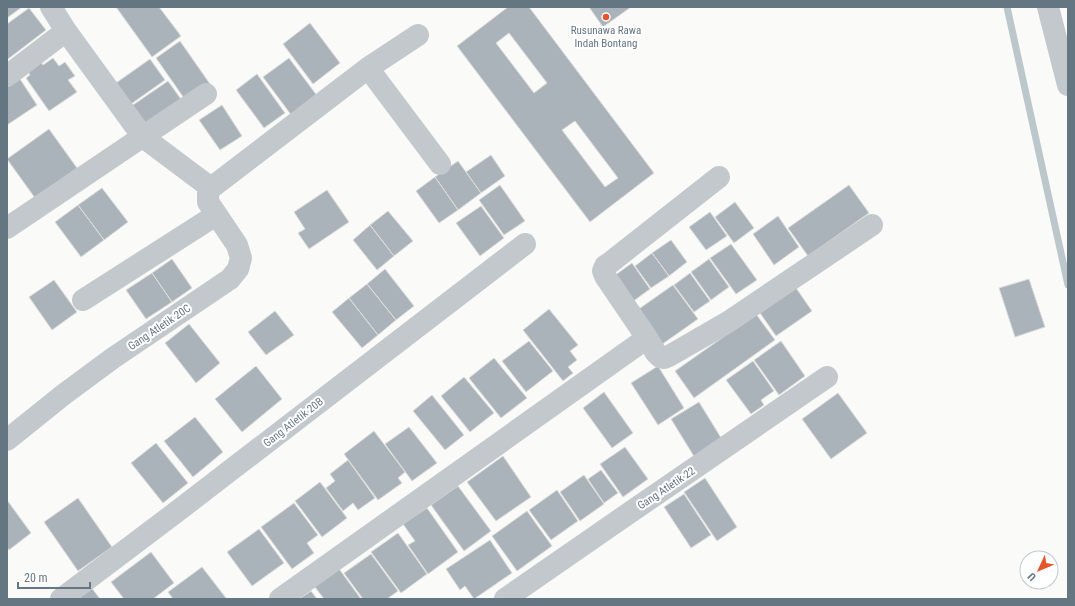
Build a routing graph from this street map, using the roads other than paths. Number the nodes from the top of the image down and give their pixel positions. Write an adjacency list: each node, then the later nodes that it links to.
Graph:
1 (1051, 9): 6 (street)
2 (61, 15): 5 (street); 8 (street)
3 (418, 35): 4 (street)
4 (368, 68): 9 (street); 11 (street)
5 (7, 76)
6 (1068, 85)
7 (206, 94): 8 (street)
8 (143, 137): 11 (street); 14 (street)
9 (440, 164)
10 (719, 177): 17 (street)
11 (211, 188): 12 (street, Gang Atletik 20C)
12 (216, 215): 16 (street); 19 (street, Gang Atletik 20C)
13 (872, 225): 17 (street)
14 (7, 228)
15 (525, 244): 20 (street, Gang Atletik 20B)
16 (83, 300)
17 (647, 338): 21 (street)
18 (827, 378): 22 (street, Gang Atletik 22)
19 (7, 440)
20 (61, 599)
21 (280, 599)
22 (505, 599)

